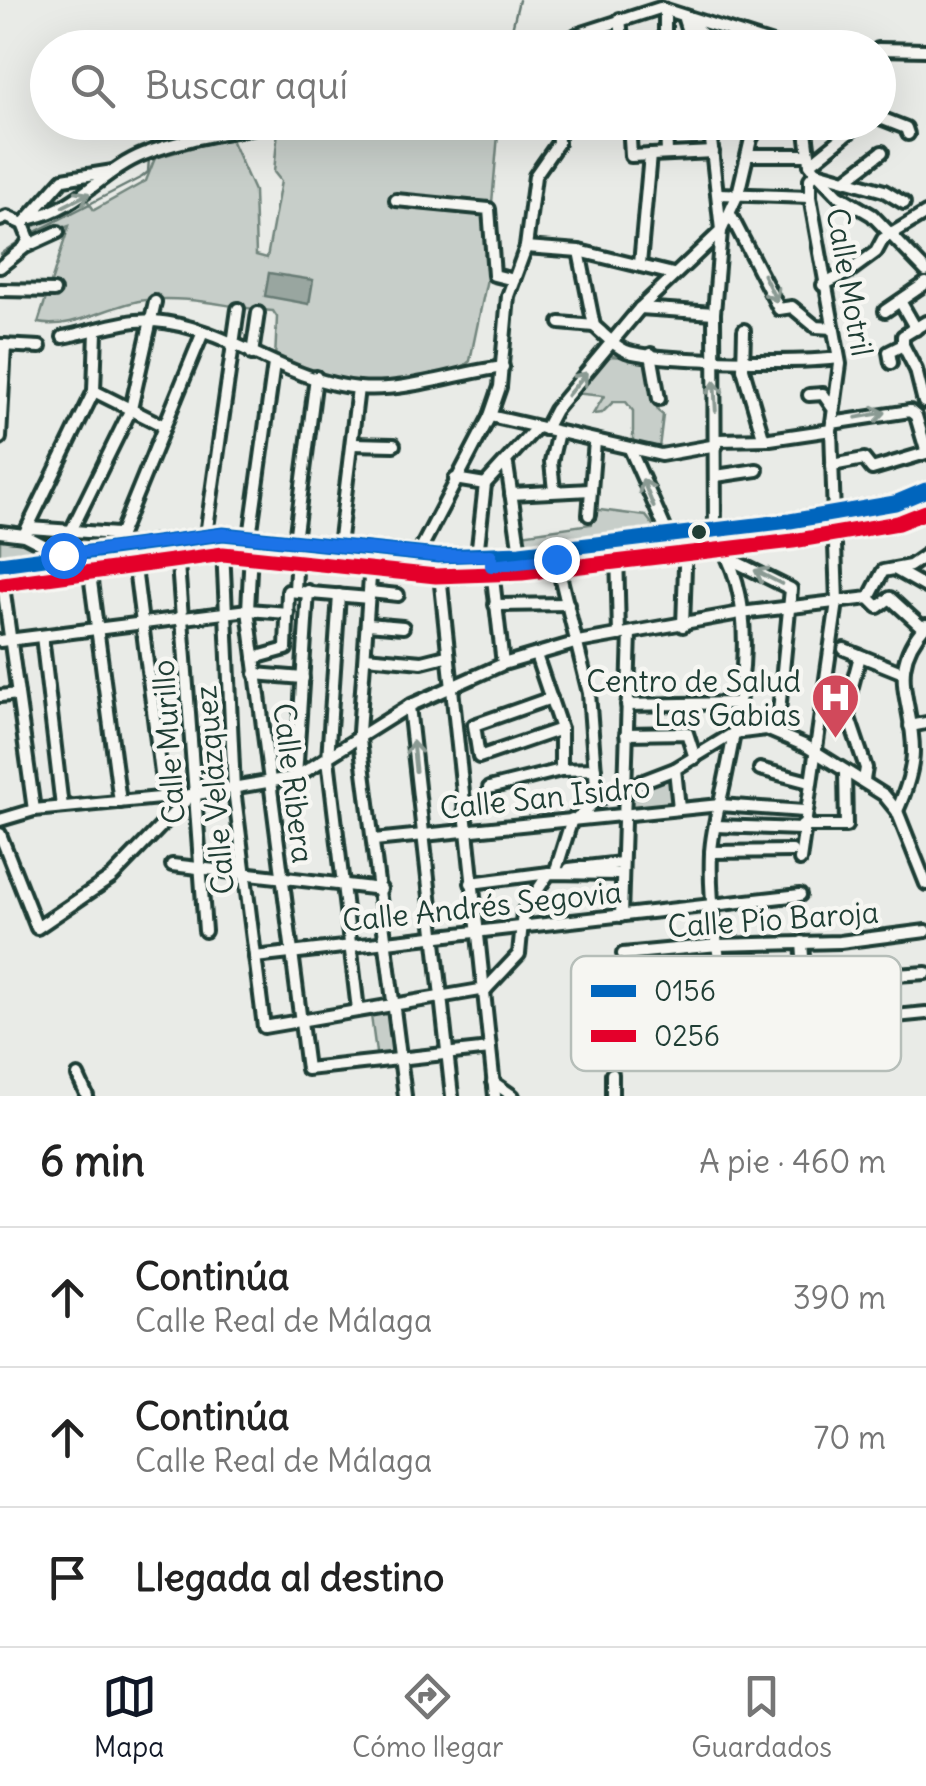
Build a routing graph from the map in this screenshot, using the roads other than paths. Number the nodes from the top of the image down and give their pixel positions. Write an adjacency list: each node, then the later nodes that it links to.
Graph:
1 (659, 7): 2 (street); 3 (street)
2 (684, 18): 6 (street); 7 (street); 8 (street)
3 (620, 19): 4 (street); 5 (street)
4 (592, 30)
5 (621, 30)
6 (688, 30)
7 (698, 30)
8 (724, 30)
9 (896, 50): 10 (street)
10 (926, 50)
11 (896, 124): 12 (street)
12 (908, 134)
13 (204, 140): 27 (street)
14 (558, 140): 41 (street)
15 (630, 140): 24 (street)
16 (667, 140): 23 (street)
17 (711, 140): 21 (street)
18 (753, 140): 25 (street)
19 (808, 140): 26 (street, Calle Motril)
20 (841, 140): 26 (street)
21 (713, 152): 23 (street); 29 (street)
22 (882, 152): 28 (street)
23 (667, 154): 24 (street)
24 (650, 155): 44 (street)
25 (748, 155): 26 (street); 30 (street)
26 (812, 164): 28 (street); 31 (street, Calle Motril); 40 (street)
27 (113, 172): 37 (street, one-way to 27); 37 (street)
28 (848, 178): 33 (street)
29 (718, 194): 30 (street); 38 (street)
30 (738, 194): 31 (street); 35 (street)
31 (810, 197): 50 (street, Calle Motril)
32 (396, 200): 48 (street)
33 (904, 204)
34 (926, 213): 40 (street)
35 (730, 214): 38 (street); 64 (street, one-way to 64)
36 (0, 220): 37 (street)
37 (28, 221): 42 (street)
38 (721, 231): 47 (street); 59 (street)
39 (58, 232): 42 (street)
40 (891, 236): 46 (street); 50 (street)
41 (526, 247): 43 (street); 48 (street)
42 (25, 248): 45 (street)
43 (579, 252): 44 (street); 63 (street)
44 (640, 264): 47 (street)
45 (0, 267)
46 (926, 270)
47 (674, 274): 55 (street)
48 (514, 280): 81 (street)
49 (926, 283): 53 (street)
50 (823, 285): 64 (street, Calle Motril)
51 (0, 290): 52 (street)
52 (54, 290)
53 (900, 300): 57 (street); 62 (street)
54 (154, 302): 60 (street)
55 (640, 308): 59 (street); 69 (street)
56 (238, 309): 71 (street)
57 (884, 311)
58 (258, 313): 74 (street)
59 (714, 314): 78 (street)
60 (152, 320): 66 (street); 67 (street); 89 (street)
61 (560, 323): 63 (street)
62 (921, 325): 72 (street)
63 (594, 326): 69 (street)
64 (833, 328): 77 (street, Calle Motril)
65 (744, 330): 76 (street)
66 (96, 331): 68 (street); 84 (street)
67 (203, 332): 71 (street); 91 (street)
68 (63, 337)
69 (612, 341): 75 (street); 93 (street, one-way to 69)
70 (2, 345): 73 (street); 96 (street)
71 (234, 346): 74 (street); 119 (street)
72 (904, 346): 79 (street); 87 (street)
73 (40, 347)
74 (252, 354): 80 (street)
75 (651, 354): 78 (street); 86 (street)
76 (742, 358): 77 (street); 78 (street); 95 (street)
77 (838, 358): 88 (street, Calle Motril)
78 (714, 359): 98 (street, one-way to 78)
79 (890, 363)
80 (274, 364): 82 (street); 124 (street, Calle Ribera)
81 (503, 367): 83 (street); 90 (street)
82 (316, 377): 83 (street); 127 (street)
83 (358, 388): 99 (street)
84 (94, 391): 89 (street); 118 (street)
85 (808, 396): 88 (street)
86 (659, 399)
87 (924, 399)
88 (832, 408): 92 (street, Calle Motril)
89 (130, 409): 91 (street); 116 (street)
90 (490, 416): 93 (street); 107 (street)
91 (162, 425): 122 (street)
92 (832, 426): 95 (street); 102 (street, one-way to 102); 104 (street, Calle Motril)
93 (541, 428): 94 (street); 103 (street)
94 (558, 432): 97 (street); 111 (street)
95 (763, 437): 98 (street)
96 (0, 438)
97 (594, 441): 101 (street); 109 (street)
98 (717, 442): 101 (street); 106 (street)
99 (352, 444): 100 (street); 126 (street)
100 (394, 445)
101 (630, 449): 120 (street, one-way to 101)
102 (926, 452): 104 (street)
103 (507, 465): 108 (street); 112 (street)
104 (832, 465): 113 (street, Calle Motril)
105 (757, 470): 106 (street)
106 (716, 476): 115 (street)
107 (455, 479): 108 (street); 134 (street)
108 (485, 484): 138 (street)
109 (591, 490): 111 (street); 114 (street)
110 (926, 490): 113 (main road)
111 (554, 491): 112 (street)
112 (511, 494): 132 (street)
113 (834, 514): 115 (main road); 150 (street, Calle Motril)
114 (589, 515)
115 (715, 528): 121 (main road); 140 (street)
116 (71, 531): 118 (street); 122 (street)
117 (0, 532): 118 (street)
118 (27, 532): 135 (street)
119 (206, 535): 123 (main road); 124 (main road)
120 (668, 535): 121 (main road); 132 (main road)
121 (686, 537): 131 (street); 161 (street)
122 (116, 540): 125 (main road); 130 (main road)
123 (155, 541): 125 (main road); 129 (street)
124 (250, 543): 127 (main road); 128 (street); 154 (street, Calle Ribera)
125 (132, 544): 159 (street)
126 (339, 546): 127 (main road); 133 (main road)
127 (296, 547): 133 (street); 144 (street)
128 (223, 548): 129 (street); 157 (street, Calle Velázquez)
129 (177, 550): 158 (street, Calle Murillo)
130 (87, 551): 135 (main road); 164 (street)
131 (617, 551): 139 (street); 165 (street)
132 (520, 553): 138 (main road)
133 (372, 554): 134 (main road); 147 (street)
134 (418, 554): 136 (main road)
135 (63, 555): 141 (main road)
136 (438, 556): 138 (main road); 172 (street)
137 (926, 556): 142 (street)
138 (486, 559): 139 (street); 153 (street)
139 (556, 559): 151 (street)
140 (732, 560): 152 (street, one-way to 140); 155 (street)
141 (0, 564): 167 (street)
142 (896, 570): 143 (street); 149 (street)
143 (926, 587)
144 (295, 590): 145 (street); 156 (street)
145 (308, 592): 146 (street); 178 (street)
146 (339, 595): 147 (street); 197 (street)
147 (369, 595): 148 (street); 160 (street)
148 (398, 595)
149 (869, 598): 150 (street); 162 (street)
150 (837, 602): 152 (street); 180 (street, Calle Motril)
151 (568, 604): 153 (street); 168 (street)
152 (789, 604): 155 (street); 191 (street)
153 (495, 605): 175 (street)
154 (248, 610): 156 (street); 157 (street); 174 (street, Calle Ribera)
155 (740, 612): 161 (street); 185 (street)
156 (288, 613): 174 (street)
157 (226, 614): 158 (street); 209 (street, Calle Velázquez)
158 (185, 618): 159 (street); 210 (street, Calle Murillo)
159 (140, 624): 164 (street); 211 (street)
160 (368, 624): 163 (street); 171 (street)
161 (683, 626): 165 (street)
162 (925, 626): 176 (street)
163 (403, 627)
164 (97, 629): 166 (street); 213 (street)
165 (624, 634): 168 (street); 186 (street)
166 (42, 636): 167 (street); 215 (street)
167 (5, 640): 182 (street)
168 (578, 642): 170 (street); 201 (street)
169 (844, 649): 173 (street)
170 (536, 655): 175 (street); 184 (street)
171 (366, 656): 172 (street); 194 (street)
172 (446, 656): 179 (street)
173 (860, 656): 176 (street); 181 (street)
174 (254, 658): 177 (street, Calle Ribera)
175 (503, 664): 179 (street)
176 (901, 672): 189 (street)
177 (256, 674): 178 (street); 206 (street, Calle Ribera)
178 (303, 678): 203 (street)
179 (450, 687): 187 (street); 225 (street)
180 (826, 687): 181 (street); 195 (street, Calle Motril)
181 (848, 692): 204 (street)
182 (18, 694): 183 (street); 217 (street)
183 (0, 696)
184 (550, 698): 190 (street); 190 (street)
185 (737, 704): 186 (street); 192 (street)
186 (627, 705): 193 (street)
187 (409, 706): 194 (street); 227 (street, one-way to 187)
188 (926, 724): 189 (street)
189 (910, 726): 219 (street)
190 (561, 730): 200 (street)
191 (777, 732): 192 (street); 195 (street)
192 (734, 733): 196 (street); 214 (street)
193 (626, 734): 196 (street); 208 (street)
194 (362, 738): 197 (street); 228 (street)
195 (814, 751): 202 (street); 205 (street, Calle Motril)
196 (695, 758): 198 (street)
197 (328, 759): 203 (street); 238 (street)
198 (675, 769): 208 (street); 216 (street)
199 (760, 769): 205 (street)
200 (561, 770): 201 (street); 207 (street)
201 (594, 770): 212 (street)
202 (845, 771): 204 (street); 224 (street)
203 (296, 777): 206 (street)
204 (864, 780): 219 (street)
205 (809, 782): 218 (street, Calle Motril)
206 (268, 784): 209 (street); 235 (street, Calle Ribera)
207 (489, 788)
208 (624, 788): 212 (street); 220 (street)
209 (234, 789): 210 (street); 234 (street, Calle Velázquez)
210 (194, 794): 211 (street); 226 (street); 231 (street, Calle Murillo)
211 (164, 797): 213 (street)
212 (597, 799): 221 (street)
213 (120, 802): 215 (street)
214 (720, 804): 216 (street, Calle San Isidro); 218 (street, Calle San Isidro); 223 (street)
215 (62, 807): 217 (street)
216 (679, 808): 220 (street, Calle San Isidro)
217 (34, 810): 222 (street)
218 (804, 811): 224 (street, Calle Motril)
219 (897, 811): 237 (street)
220 (623, 813): 221 (street, Calle San Isidro); 232 (street)
221 (575, 818): 225 (street, Calle San Isidro); 233 (street)
222 (0, 820)
223 (715, 826): 224 (street); 229 (street)
224 (802, 828): 229 (street, Calle Motril)
225 (464, 830): 227 (street, Calle San Isidro); 236 (street)
226 (0, 834)
227 (422, 835): 228 (street, Calle San Isidro); 247 (street)
228 (374, 840): 239 (street)
229 (711, 852): 241 (street)
230 (172, 865): 231 (street)
231 (202, 868): 234 (street); 245 (street, Calle Murillo)
232 (621, 869): 233 (street); 242 (street)
233 (554, 872): 236 (street); 243 (street)
234 (244, 873): 235 (street); 256 (street, Calle Velázquez)
235 (281, 877): 238 (street); 252 (street, Calle Ribera)
236 (471, 883): 246 (street)
237 (926, 883)
238 (342, 884): 239 (street); 251 (street)
239 (381, 888): 248 (street)
240 (800, 895): 241 (street, Calle Andrés Segovia)
241 (715, 906): 242 (street, Calle Andrés Segovia); 250 (street)
242 (621, 916): 243 (street, Calle Andrés Segovia)
243 (521, 927): 246 (street, Calle Andrés Segovia); 259 (street)
244 (926, 931): 249 (street, Calle Pío Baroja)
245 (205, 932)
246 (477, 932): 247 (street, Calle Andrés Segovia); 259 (street)
247 (433, 936): 248 (street, Calle Andrés Segovia); 260 (street)
248 (387, 942): 251 (street, Calle Andrés Segovia); 261 (street)
249 (802, 942): 250 (street, Calle Pío Baroja); 255 (street)
250 (718, 944): 253 (street, Calle Pío Baroja); 254 (street)
251 (349, 946): 252 (street, Calle Andrés Segovia); 262 (street)
252 (288, 953): 256 (street, Calle Andrés Segovia); 265 (street, Calle Ribera)
253 (623, 954)
254 (720, 956)
255 (803, 956)
256 (254, 958): 265 (street, Calle Velázquez)
257 (926, 973): 258 (street)
258 (901, 975)
259 (486, 990): 260 (street); 266 (street)
260 (440, 995): 261 (street); 267 (street)
261 (395, 1004): 262 (street); 268 (street)
262 (358, 1010): 265 (street)
263 (926, 1014): 264 (street)
264 (901, 1016)
265 (298, 1022): 268 (street, Calle Ribera)
266 (490, 1049): 267 (street); 271 (street)
267 (447, 1053): 268 (street); 274 (street)
268 (401, 1057): 273 (street)
269 (612, 1074): 277 (street)
270 (78, 1076): 272 (street)
271 (494, 1082): 275 (street); 276 (street)
272 (87, 1096)
273 (405, 1096)
274 (452, 1096)
275 (495, 1096)
276 (513, 1096)
277 (612, 1096)

